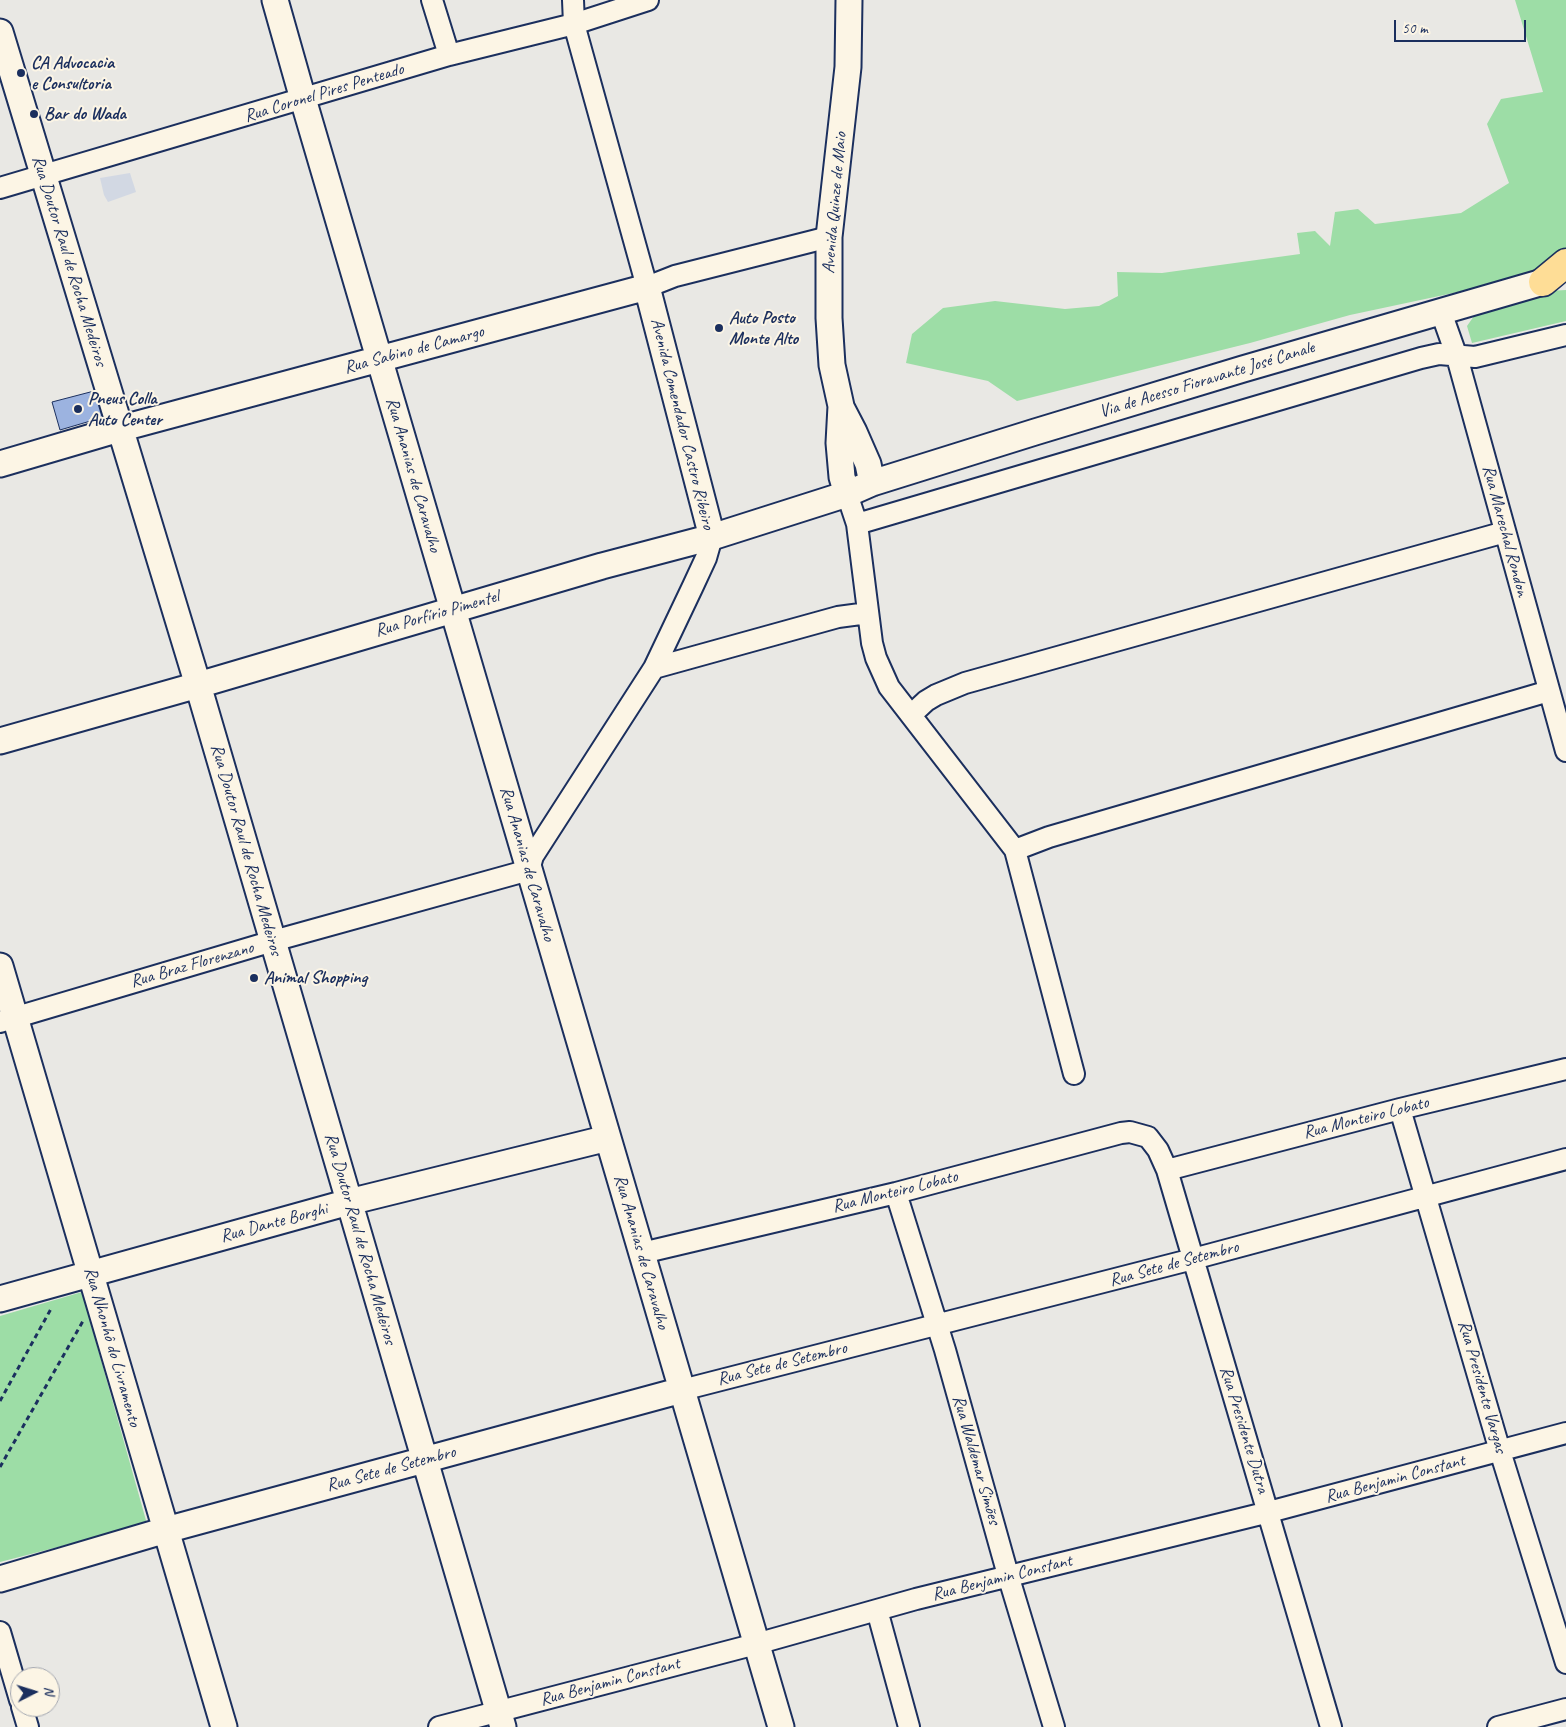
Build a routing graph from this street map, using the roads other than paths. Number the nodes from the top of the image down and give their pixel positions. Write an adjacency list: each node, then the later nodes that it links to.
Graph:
1 (275, 0): 9 (street, Rua Ananias de Caravalho)
2 (432, 0): 8 (street)
3 (573, 0): 6 (street, Avenida Comendador Castro Ribeiro)
4 (648, 0): 6 (street, Rua Coronel Pires Penteado)
5 (849, 0): 12 (street, Avenida Quinze de Maio)
6 (574, 24): 8 (street, Rua Coronel Pires Penteado); 15 (street, Avenida Comendador Castro Ribeiro)
7 (0, 32): 10 (street, Rua Doutor Raul de Rocha Medeiros)
8 (449, 55): 9 (street, Rua Coronel Pires Penteado)
9 (303, 99): 10 (street, Rua Coronel Pires Penteado); 19 (street, Rua Ananias de Caravalho)
10 (43, 176): 11 (street, Rua Coronel Pires Penteado); 21 (street, Rua Doutor Raul de Rocha Medeiros)
11 (0, 188)
12 (829, 238): 15 (street, Rua Sabino de Camargo); 20 (street, Avenida Quinze de Maio)
13 (1566, 263): 14 (main road)
14 (1554, 282): 16 (street, Via de Acesso Fioravante José Canale)
15 (647, 287): 19 (street, Rua Sabino de Camargo); 27 (street, Avenida Comendador Castro Ribeiro)
16 (1441, 312): 18 (street, Rua Marechal Rondon); 23 (street, Via de Acesso Fioravante José Canale)
17 (1566, 335): 18 (street)
18 (1457, 357): 25 (street); 26 (street, Rua Marechal Rondon)
19 (379, 360): 21 (street, Rua Sabino de Camargo); 28 (street, Rua Ananias de Caravalho)
20 (841, 406): 23 (street); 24 (street)
21 (119, 429): 22 (street, Rua Sabino de Camargo); 31 (street, Rua Doutor Raul de Rocha Medeiros)
22 (0, 464)
23 (872, 483): 24 (street, Rua Porfírio Pimentel)
24 (847, 494): 25 (street); 27 (street, Rua Porfírio Pimentel)
25 (857, 524): 29 (street)
26 (1505, 532): 32 (street, Rua Marechal Rondon); 33 (street)
27 (712, 537): 28 (street, Rua Porfírio Pimentel); 30 (street, Avenida Comendador Castro Ribeiro)
28 (452, 609): 31 (street, Rua Porfírio Pimentel); 37 (street, Rua Ananias de Caravalho)
29 (868, 613): 30 (street); 33 (street)
30 (654, 668): 37 (street, Avenida Comendador Castro Ribeiro)
31 (198, 686): 34 (street, Rua Porfírio Pimentel); 38 (street, Rua Doutor Raul de Rocha Medeiros)
32 (1549, 691): 35 (street, Rua Marechal Rondon); 36 (street)
33 (910, 714): 36 (street)
34 (0, 741)
35 (1566, 752)
36 (1015, 850): 42 (street)
37 (529, 870): 38 (street, Rua Braz Florenzano); 45 (street, Rua Ananias de Caravalho)
38 (273, 941): 40 (street, Rua Braz Florenzano); 50 (street, Rua Doutor Raul de Rocha Medeiros)
39 (0, 966): 40 (street, Rua Nhonhô do Livramento)
40 (8, 1020): 53 (street, Rua Nhonhô do Livramento)
41 (1566, 1069): 43 (street, Rua Monteiro Lobato)
42 (1074, 1074)
43 (1400, 1109): 47 (street, Rua Monteiro Lobato); 49 (street, Rua Presidente Vargas)
44 (1148, 1137): 47 (street, Rua Presidente Dutra); 48 (street, Rua Monteiro Lobato)
45 (608, 1138): 50 (street, Rua Dante Borghi); 51 (street, Rua Ananias de Caravalho)
46 (1566, 1159): 49 (street, Rua Sete de Setembro)
47 (1167, 1170): 52 (street, Rua Presidente Dutra)
48 (896, 1192): 51 (street, Rua Monteiro Lobato); 55 (street, Rua Waldemar Simões)
49 (1426, 1197): 52 (street, Rua Sete de Setembro); 58 (street, Rua Presidente Vargas)
50 (349, 1202): 53 (street, Rua Dante Borghi); 59 (street, Rua Doutor Raul de Rocha Medeiros)
51 (642, 1253): 56 (street, Rua Ananias de Caravalho)
52 (1193, 1259): 55 (street, Rua Sete de Setembro); 60 (street, Rua Presidente Dutra)
53 (94, 1285): 54 (street, Rua Dante Borghi); 61 (street, Rua Nhonhô do Livramento)
54 (0, 1300)
55 (937, 1325): 56 (street, Rua Sete de Setembro); 62 (street, Rua Waldemar Simões)
56 (682, 1390): 59 (street, Rua Sete de Setembro); 66 (street, Rua Ananias de Caravalho)
57 (1566, 1433): 58 (street, Rua Benjamin Constant)
58 (1500, 1452): 60 (street, Rua Benjamin Constant); 67 (street, Rua Presidente Vargas)
59 (425, 1460): 61 (street, Rua Sete de Setembro); 70 (street, Rua Doutor Raul de Rocha Medeiros)
60 (1268, 1512): 62 (street, Rua Benjamin Constant); 76 (street, Rua Presidente Dutra)
61 (166, 1530): 63 (street, Rua Sete de Setembro); 71 (street, Rua Nhonhô do Livramento)
62 (1008, 1576): 64 (street, Rua Benjamin Constant); 75 (street, Rua Waldemar Simões)
63 (0, 1579)
64 (877, 1610): 66 (street, Rua Benjamin Constant); 74 (street)
65 (0, 1632): 68 (street)
66 (756, 1644): 70 (street, Rua Benjamin Constant); 73 (street, Rua Ananias de Caravalho)
67 (1566, 1663)
68 (10, 1667)
69 (1566, 1709): 77 (street)
70 (501, 1719): 72 (street, Rua Benjamin Constant)
71 (224, 1727)
72 (439, 1727)
73 (781, 1727)
74 (909, 1727)
75 (1054, 1727)
76 (1330, 1727)
77 (1498, 1727)

